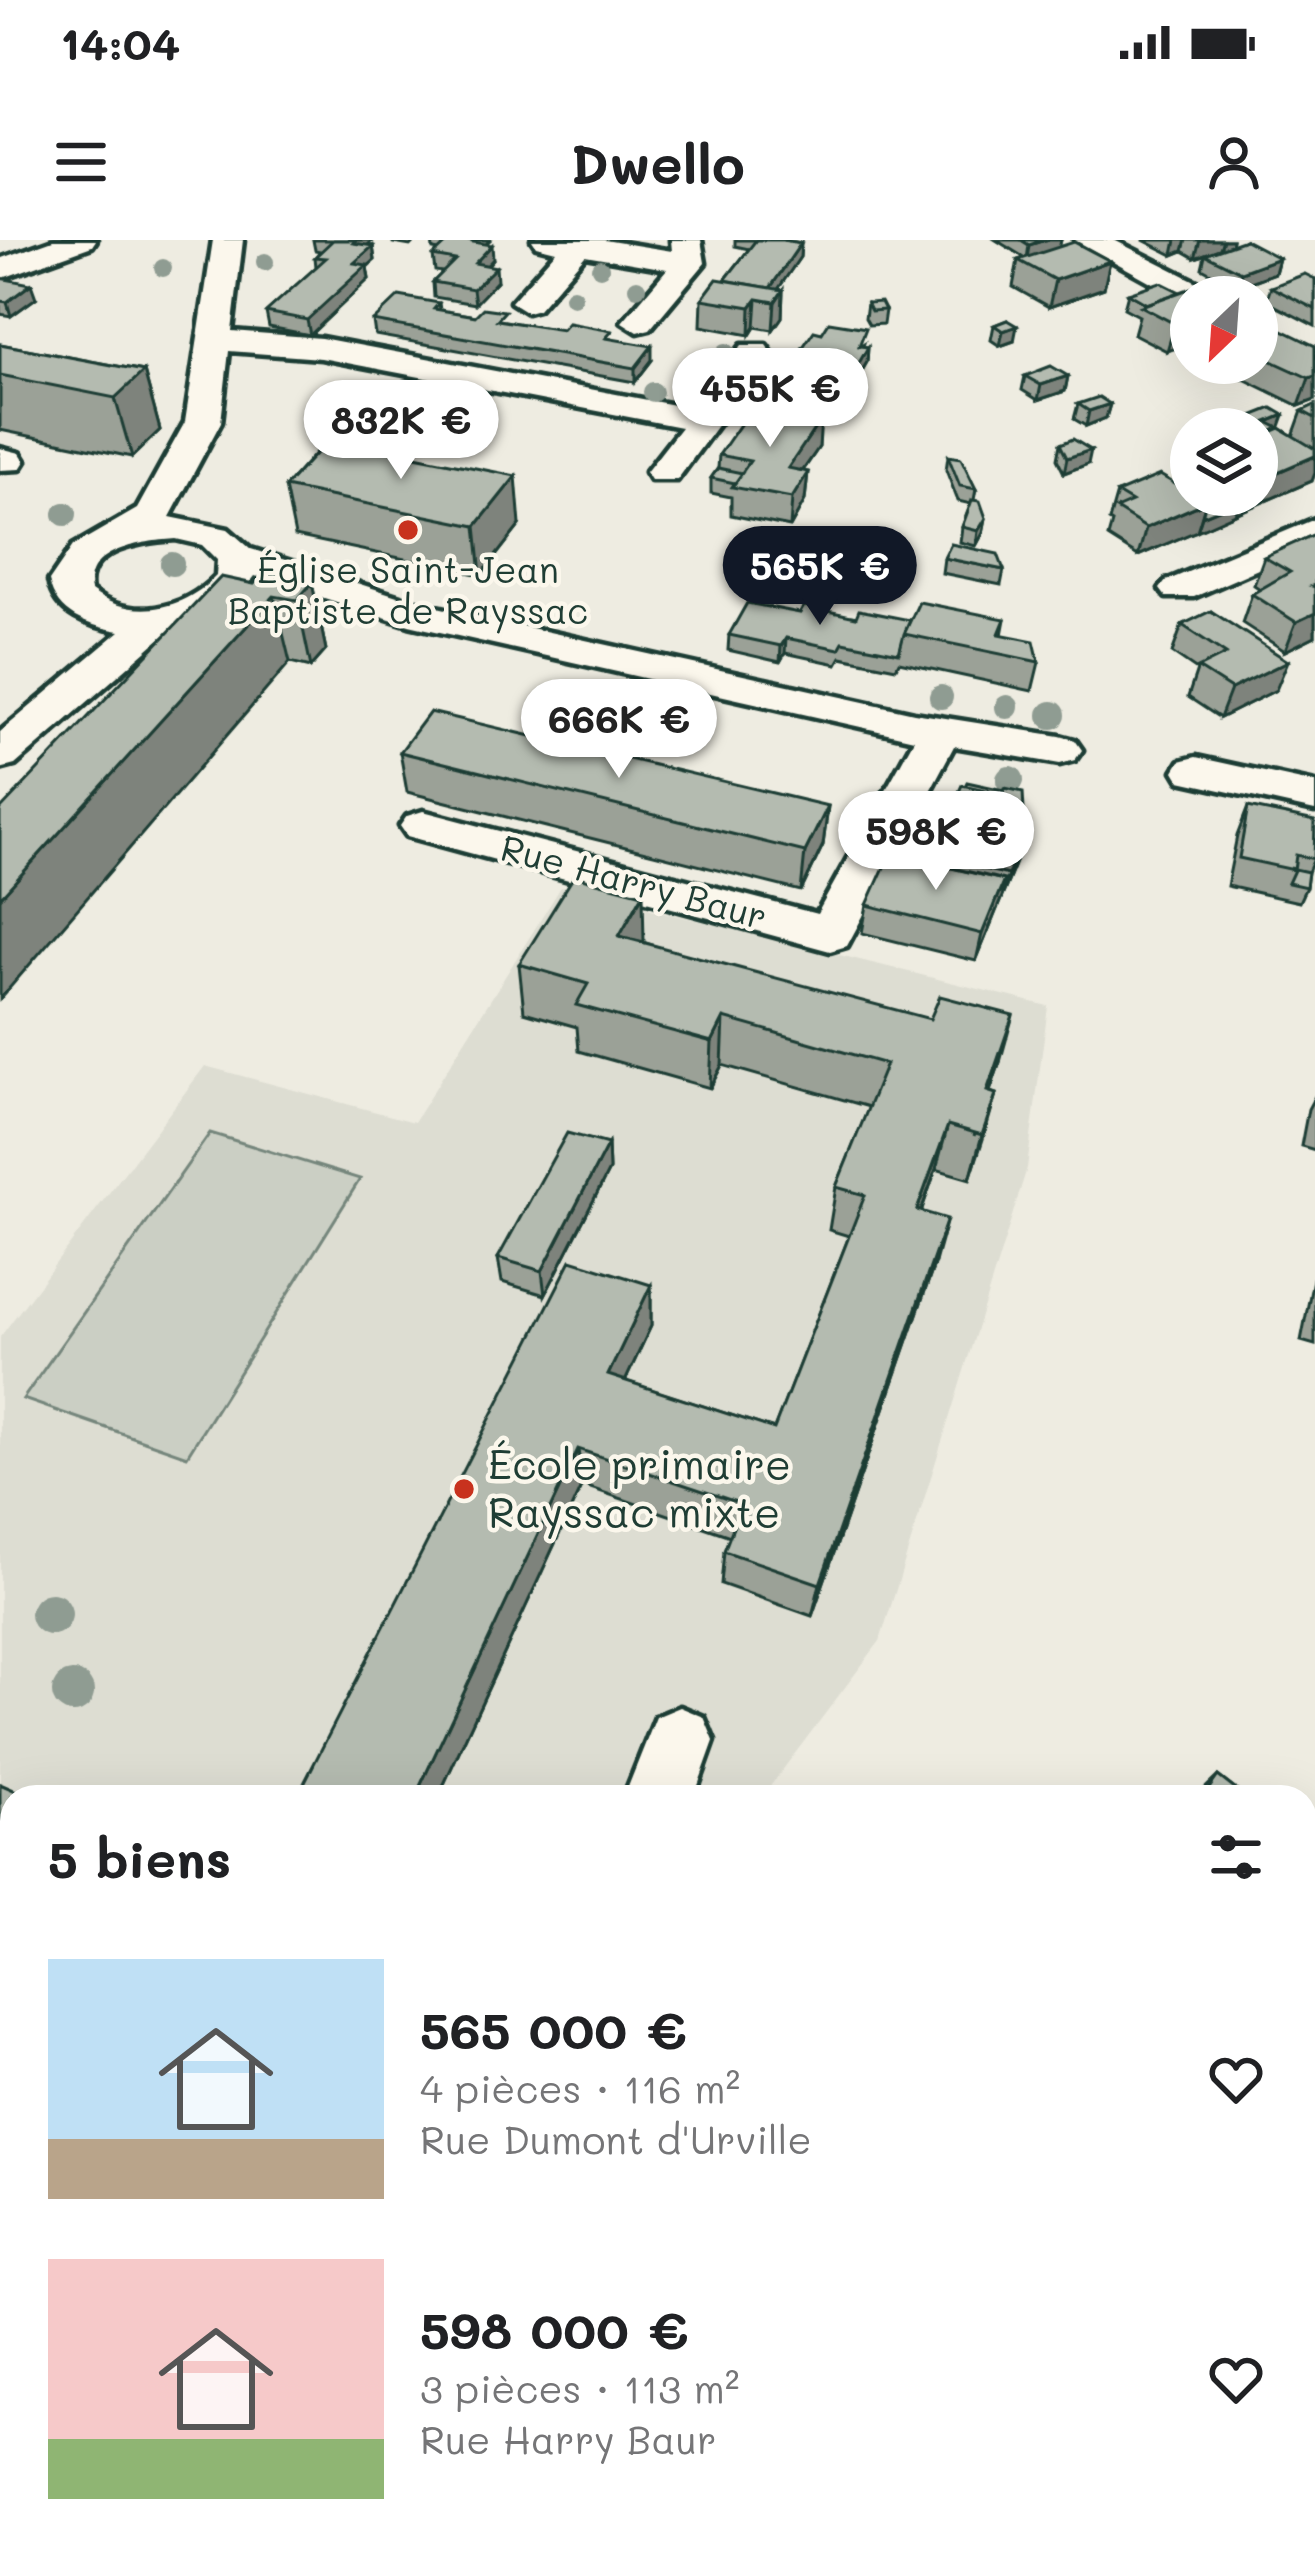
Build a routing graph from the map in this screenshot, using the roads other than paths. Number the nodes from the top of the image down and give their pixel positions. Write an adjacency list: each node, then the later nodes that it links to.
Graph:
1 (81, 240): 6 (street)
2 (228, 240): 10 (street)
3 (1090, 240): 7 (street)
4 (563, 243): 5 (street); 8 (street)
5 (687, 251): 9 (street)
6 (0, 270)
7 (1170, 281)
8 (527, 302)
9 (638, 322)
10 (215, 340): 12 (street); 13 (street)
11 (754, 352): 12 (street)
12 (704, 421): 14 (street)
13 (201, 428): 16 (street); 17 (street)
14 (664, 472)
15 (1315, 530): 18 (street)
16 (130, 533): 17 (street); 19 (street)
17 (226, 547): 20 (street); 21 (street)
18 (1180, 589)
19 (84, 608): 20 (street); 23 (street)
20 (188, 611): 21 (street); 22 (street); 23 (street)
21 (409, 613): 24 (street)
22 (188, 657)
23 (57, 701): 26 (street)
24 (940, 730): 25 (street); 29 (street, Rue Harry Baur)
25 (1060, 750)
26 (0, 755)
27 (1196, 771): 28 (street)
28 (1315, 797)
29 (423, 826)

